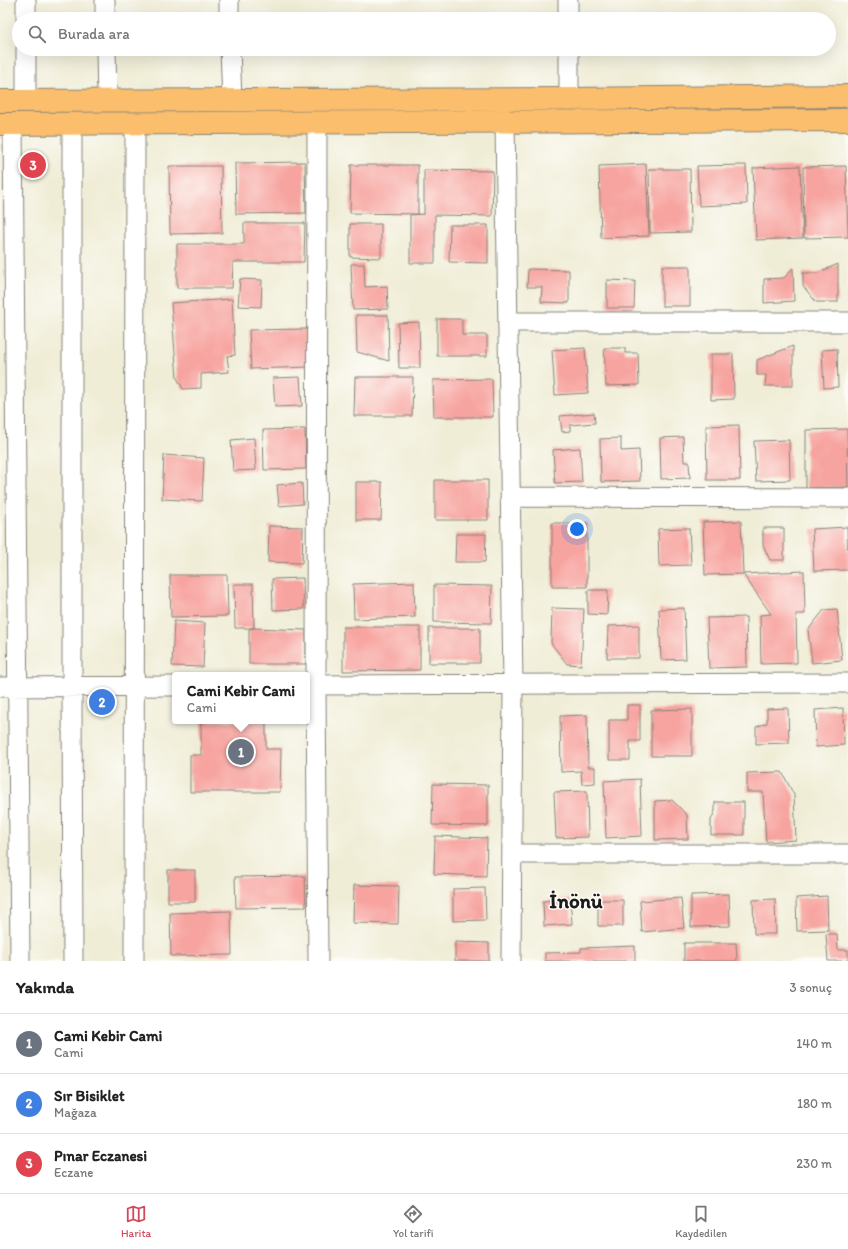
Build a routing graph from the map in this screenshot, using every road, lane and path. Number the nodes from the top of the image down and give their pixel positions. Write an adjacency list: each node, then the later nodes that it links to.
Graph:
1 (26, 0): 5 (street)
2 (105, 0): 6 (street)
3 (229, 0): 7 (street)
4 (568, 0): 8 (street)
5 (26, 12)
6 (106, 12)
7 (229, 12)
8 (568, 12)
9 (26, 56): 17 (street)
10 (106, 56): 18 (street)
11 (230, 56): 15 (street)
12 (569, 56): 14 (street)
13 (848, 96): 14 (main road)
14 (569, 99): 15 (main road)
15 (232, 100): 18 (main road)
16 (0, 101): 17 (main road)
17 (26, 101): 18 (main road)
18 (107, 101)
19 (848, 120): 20 (main road)
20 (505, 122): 21 (main road); 25 (street)
21 (317, 123): 24 (main road); 31 (street)
22 (7, 124): 23 (main road); 33 (street)
23 (72, 124): 24 (main road); 34 (street)
24 (135, 124): 35 (street)
25 (508, 322): 26 (street); 27 (street)
26 (848, 322)
27 (510, 497): 28 (street); 30 (street)
28 (848, 498)
29 (848, 683): 30 (street)
30 (513, 684): 31 (street); 36 (street)
31 (311, 685): 41 (street)
32 (172, 686): 35 (street)
33 (9, 687): 34 (street); 38 (street)
34 (72, 687): 35 (street); 39 (street)
35 (134, 687): 40 (street)
36 (512, 854): 37 (street); 42 (street)
37 (848, 854)
38 (20, 961)
39 (74, 961)
40 (134, 961)
41 (318, 961)
42 (511, 961)

